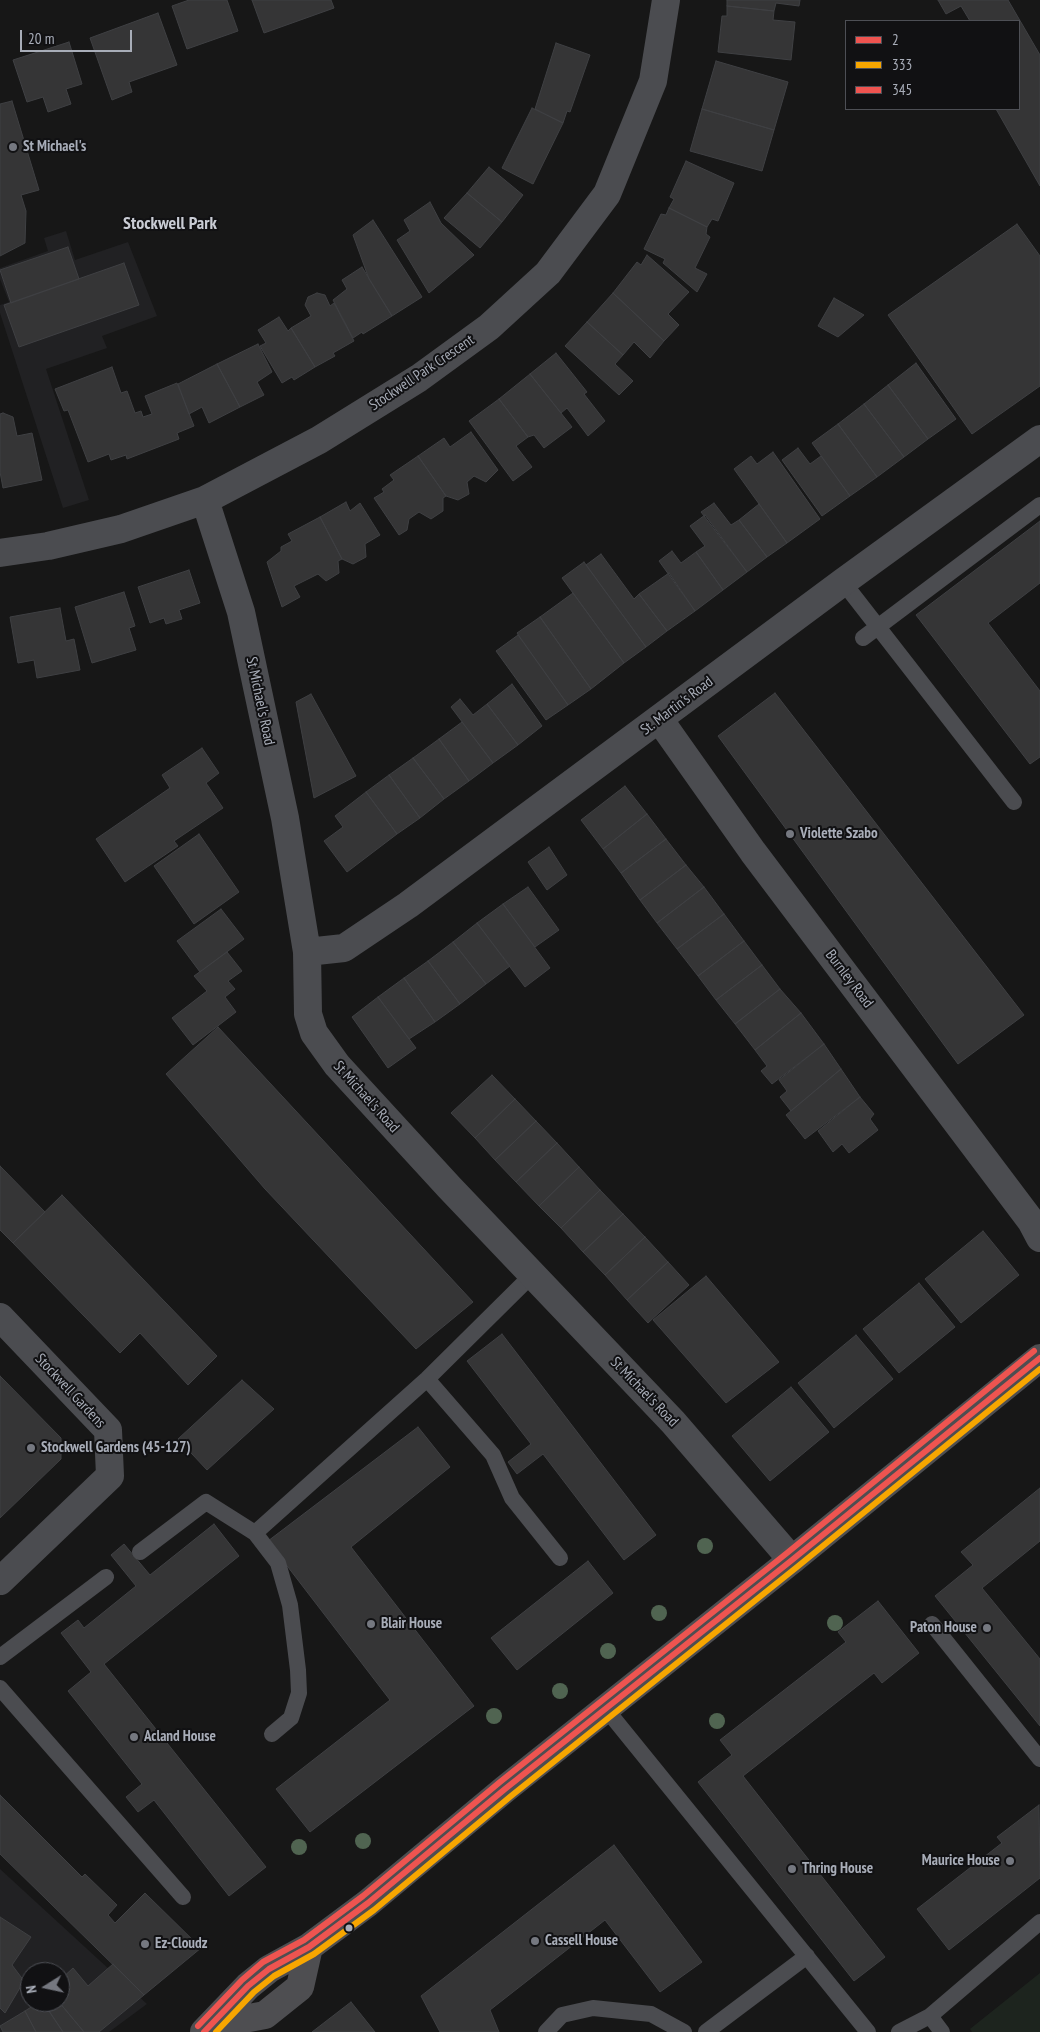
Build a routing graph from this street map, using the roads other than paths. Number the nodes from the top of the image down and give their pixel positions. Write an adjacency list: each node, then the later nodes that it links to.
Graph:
1 (666, 0): 3 (street, Stockwell Park Crescent)
2 (1040, 439): 6 (street, St. Martin's Road)
3 (205, 500): 5 (street, Stockwell Park Crescent); 11 (street, St Michael's Road)
4 (1040, 505): 7 (lane)
5 (0, 553)
6 (843, 582): 7 (lane); 9 (street, St. Martin's Road)
7 (877, 627): 8 (lane); 10 (lane)
8 (864, 638)
9 (659, 719): 11 (street, St. Martin's Road); 12 (street, Burnley Road)
10 (1014, 802)
11 (306, 952): 13 (street, St Michael's Road)
12 (1040, 1238)
13 (532, 1275): 16 (lane); 20 (street, St Michael's Road)
14 (0, 1317): 22 (street, Stockwell Gardens)
15 (1040, 1358): 20 (highway)
16 (427, 1379): 17 (lane); 19 (lane)
17 (255, 1533): 18 (lane); 27 (lane)
18 (140, 1552)
19 (560, 1558)
20 (792, 1560): 26 (highway)
21 (106, 1577): 24 (lane)
22 (0, 1581)
23 (932, 1624): 28 (lane)
24 (0, 1657)
25 (0, 1688): 29 (lane)
26 (606, 1709): 31 (lane); 33 (highway)
27 (272, 1734)
28 (1040, 1759)
29 (183, 1897)
30 (1040, 1922): 32 (lane)
31 (807, 1956): 36 (lane); 37 (lane)
32 (930, 2016): 38 (lane); 39 (lane)
33 (212, 2030)
34 (546, 2032): 35 (lane)
35 (684, 2032)
36 (706, 2032)
37 (868, 2032)
38 (899, 2032)
39 (942, 2032)

